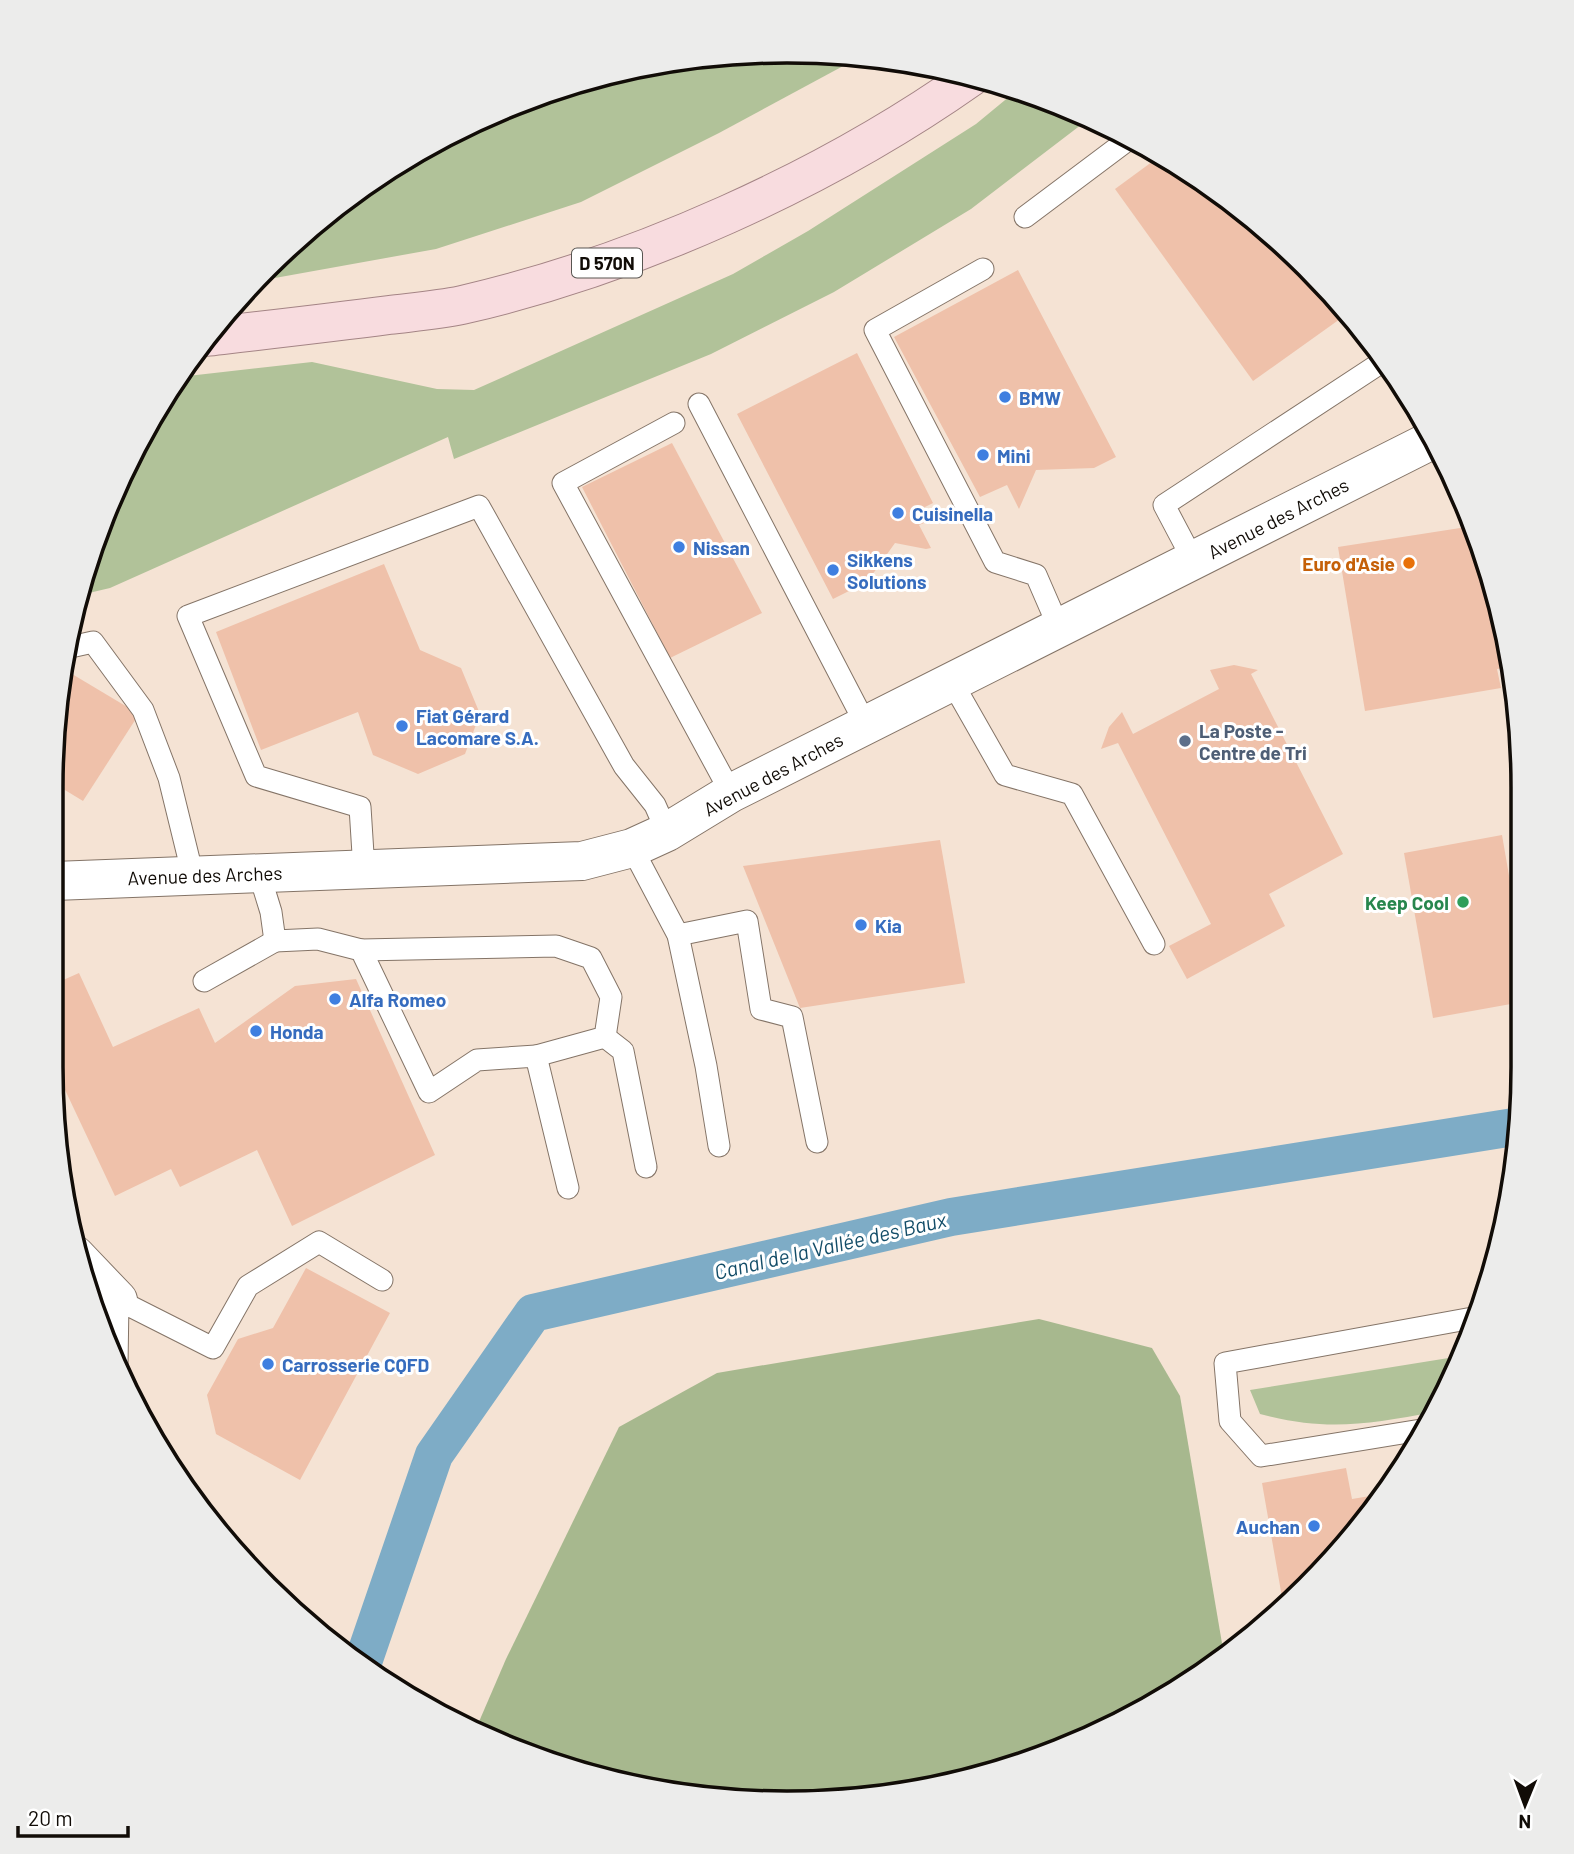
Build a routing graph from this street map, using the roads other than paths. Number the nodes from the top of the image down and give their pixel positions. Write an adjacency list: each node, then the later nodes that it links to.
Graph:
1 (960, 85): 5 (main road, D 570N)
2 (1121, 145): 3 (lane)
3 (1025, 217)
4 (983, 269): 11 (lane)
5 (222, 335)
6 (1376, 366): 10 (lane)
7 (699, 404): 14 (lane)
8 (674, 423): 15 (lane)
9 (1424, 444): 10 (street, Avenue des Arches)
10 (1193, 560): 11 (street, Avenue des Arches)
11 (1059, 628): 13 (street, Avenue des Arches)
12 (77, 646): 20 (lane)
13 (952, 682): 14 (street, Avenue des Arches); 24 (lane)
14 (866, 725): 15 (street, Avenue des Arches)
15 (731, 793): 16 (street, Avenue des Arches)
16 (667, 832): 17 (street, Avenue des Arches); 18 (lane)
17 (632, 848): 18 (street, Avenue des Arches); 22 (lane)
18 (364, 870): 19 (street, Avenue des Arches)
19 (259, 873): 20 (street, Avenue des Arches); 23 (lane)
20 (193, 876): 21 (street, Avenue des Arches)
21 (63, 881)
22 (678, 935): 29 (lane); 30 (lane)
23 (275, 941): 25 (lane); 26 (lane)
24 (1154, 944)
25 (361, 950): 27 (lane); 28 (lane)
26 (204, 981)
27 (605, 1037): 28 (lane); 31 (lane)
28 (536, 1056): 32 (lane)
29 (817, 1142)
30 (719, 1146)
31 (646, 1167)
32 (568, 1188)
33 (94, 1275): 35 (street)
34 (382, 1280): 35 (lane)
35 (118, 1300): 37 (lane)
36 (1466, 1319): 38 (lane)
37 (117, 1342)
38 (1413, 1431)

